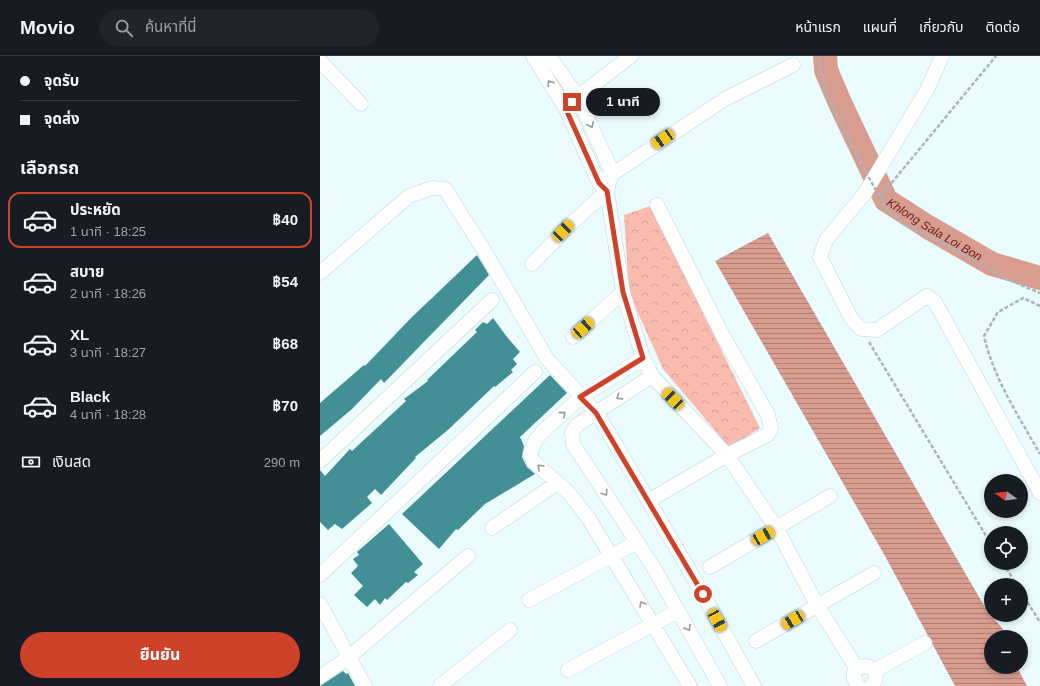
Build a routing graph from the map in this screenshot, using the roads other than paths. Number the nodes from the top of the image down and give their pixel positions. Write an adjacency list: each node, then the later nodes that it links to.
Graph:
1 (533, 56): 9 (street, one-way to 1)
2 (549, 56): 7 (street)
3 (632, 56): 7 (street)
4 (942, 56): 26 (street)
5 (320, 61): 8 (street)
6 (793, 65): 10 (street)
7 (578, 97): 9 (street); 10 (street, one-way to 10)
8 (361, 104)
9 (565, 107): 11 (street)
10 (612, 172): 11 (street)
11 (603, 187): 13 (street); 15 (street)
12 (657, 205): 23 (street)
13 (532, 264)
14 (320, 273): 21 (street)
15 (623, 292): 17 (street); 18 (street)
16 (492, 300): 24 (street)
17 (573, 337)
18 (643, 358): 20 (street); 21 (street)
19 (535, 372): 36 (street)
20 (652, 376): 22 (street, one-way to 22); 23 (street)
21 (580, 397): 22 (street); 25 (street, one-way to 21)
22 (596, 413): 31 (street, one-way to 31); 54 (street)
23 (727, 455): 28 (street); 30 (street)
24 (320, 461)
25 (557, 483): 29 (street); 32 (street)
26 (1040, 493)
27 (830, 496): 30 (street)
28 (655, 497)
29 (492, 528)
30 (776, 529): 34 (street); 39 (street)
31 (637, 542): 32 (street); 40 (street)
32 (613, 555): 37 (street); 41 (street, one-way to 32)
33 (468, 556): 45 (street)
34 (710, 568)
35 (874, 574): 39 (street)
36 (320, 575)
37 (529, 600)
38 (320, 604): 45 (street)
39 (817, 605): 43 (street); 48 (street)
40 (678, 611): 41 (street); 50 (street, one-way to 50)
41 (653, 624): 46 (street); 53 (street)
42 (510, 630): 52 (street)
43 (756, 641)
44 (925, 643): 49 (street)
45 (349, 656): 47 (street); 51 (street)
46 (568, 670)
47 (320, 677)
48 (855, 681): 49 (street)
49 (873, 682)
50 (715, 684)
51 (365, 686)
52 (440, 686)
53 (690, 686)
54 (754, 686)

